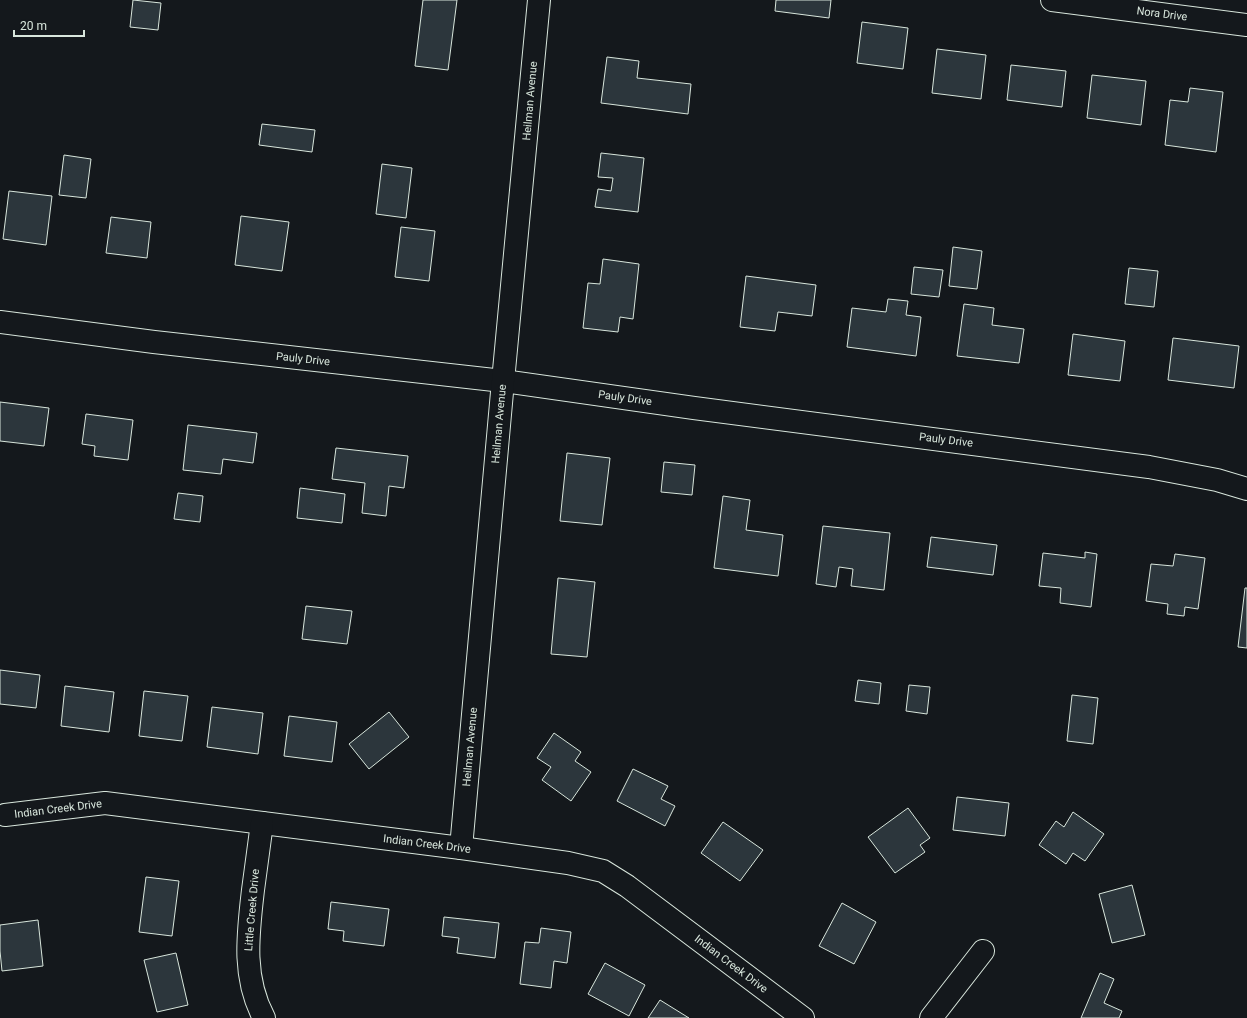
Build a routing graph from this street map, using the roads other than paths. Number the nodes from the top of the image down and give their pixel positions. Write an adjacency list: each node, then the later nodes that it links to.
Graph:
1 (539, 0): 5 (street, Heilman Avenue)
2 (1052, 0): 3 (street, Nora Drive)
3 (1247, 25)
4 (0, 322): 5 (street, Pauly Drive)
5 (503, 381): 6 (street, Pauly Drive); 9 (street, Heilman Avenue)
6 (1247, 489)
7 (5, 815): 8 (street, Indian Creek Drive)
8 (262, 823): 9 (street, Indian Creek Drive); 11 (street, Little Creek Drive)
9 (461, 848): 12 (street, Indian Creek Drive)
10 (983, 951): 13 (street)
11 (264, 1018)
12 (803, 1018)
13 (931, 1018)

